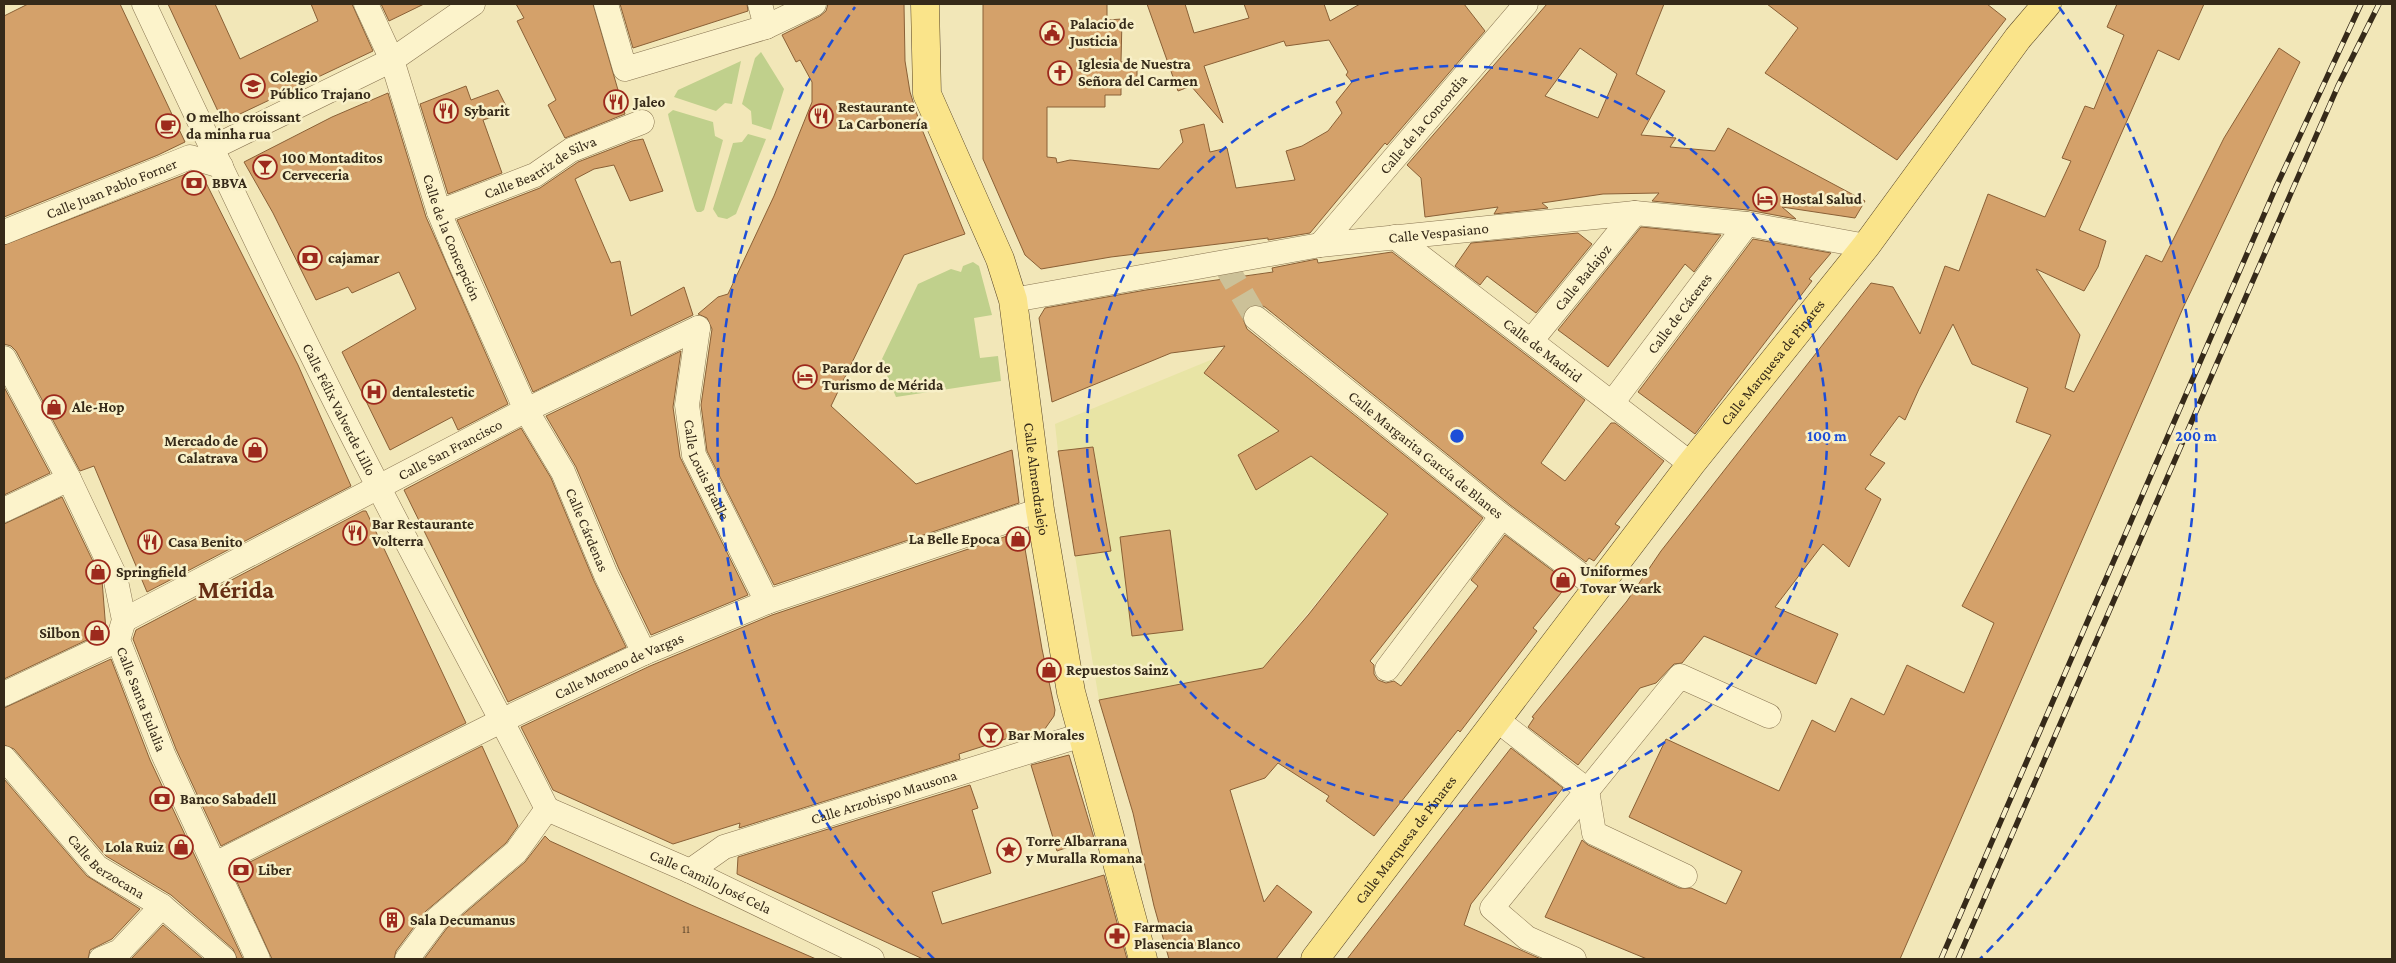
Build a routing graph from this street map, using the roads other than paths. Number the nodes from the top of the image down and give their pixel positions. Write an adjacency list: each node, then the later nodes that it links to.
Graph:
1 (144, 4): 13 (street, Calle Félix Valverde Lillo)
2 (366, 4): 11 (street, Calle de la Concepción)
3 (473, 4): 11 (street)
4 (606, 4): 10 (street)
5 (760, 4): 10 (street)
6 (814, 4): 10 (street)
7 (925, 4): 21 (main road, Calle Almendralejo)
8 (1526, 4): 19 (street, Calle de la Concordia)
9 (2038, 7): 20 (main road, Calle Marquesa de Pinares)
10 (766, 26)
11 (392, 60): 13 (street); 14 (street, Calle de la Concepción)
12 (642, 122): 14 (street, Calle Beatriz de Silva)
13 (216, 157): 17 (street, Calle Juan Pablo Forner); 30 (street, Calle Félix Valverde Lillo)
14 (439, 212): 27 (street, Calle de la Concepción)
15 (1635, 213): 16 (street, Calle Vespasiano); 18 (street, Calle Vespasiano); 24 (street, Calle Badajoz)
16 (1747, 224): 20 (street, Calle Vespasiano); 26 (street, Calle de Cáceres)
17 (4, 232)
18 (1395, 237): 19 (street, Calle Vespasiano); 24 (street, Calle de Madrid)
19 (1320, 245): 21 (street, Calle Vespasiano)
20 (1866, 246): 28 (main road, Calle Marquesa de Pinares)
21 (1013, 300): 32 (main road, Calle Almendralejo)
22 (1256, 318): 33 (street, Calle Margarita García de Blanes)
23 (698, 328): 27 (street, Calle San Francisco); 35 (street, Calle Louis Braille)
24 (1531, 341): 26 (street, Calle de Madrid)
25 (4, 358): 29 (street, Calle Santa Eulalia)
26 (1612, 404): 28 (street, Calle de Madrid)
27 (526, 410): 30 (street, Calle San Francisco); 37 (street, Calle Cárdenas)
28 (1691, 464): 34 (main road, Calle Marquesa de Pinares)
29 (69, 479): 31 (street); 36 (street, Calle Santa Eulalia)
30 (379, 488): 36 (street, Calle San Francisco); 41 (street, Calle Félix Valverde Lillo)
31 (4, 510)
32 (1040, 510): 35 (street, Calle Moreno de Vargas); 43 (main road, Calle Almendralejo)
33 (1502, 516): 34 (street, Calle Margarita García de Blanes); 38 (street)
34 (1598, 588): 42 (main road, Calle Marquesa de Pinares)
35 (767, 602): 37 (street, Calle Moreno de Vargas)
36 (121, 630): 39 (street, Calle San Francisco); 47 (street, Calle Santa Eulalia)
37 (644, 653): 41 (street, Calle Moreno de Vargas)
38 (1387, 669)
39 (4, 694)
40 (1769, 716): 45 (street)
41 (503, 720): 46 (street, Calle Félix Valverde Lillo); 47 (street, Calle Moreno de Vargas)
42 (1498, 720): 45 (street); 57 (main road, Calle Marquesa de Pinares)
43 (1082, 735): 48 (street, Calle Arzobispo Mausona); 56 (main road, Calle Almendralejo)
44 (4, 758): 50 (street, Calle Berzocana)
45 (1587, 790): 49 (street); 58 (street)
46 (547, 809): 48 (street, Calle Camilo José Cela); 54 (street)
47 (215, 864): 53 (street, Calle Santa Eulalia)
48 (690, 871): 55 (street, Calle Camilo José Cela)
49 (1684, 876)
50 (162, 906): 51 (street); 52 (street, Calle Berzocana)
51 (101, 959)
52 (224, 959)
53 (258, 959)
54 (407, 959)
55 (872, 959)
56 (1143, 959)
57 (1315, 959)
58 (1574, 959)

